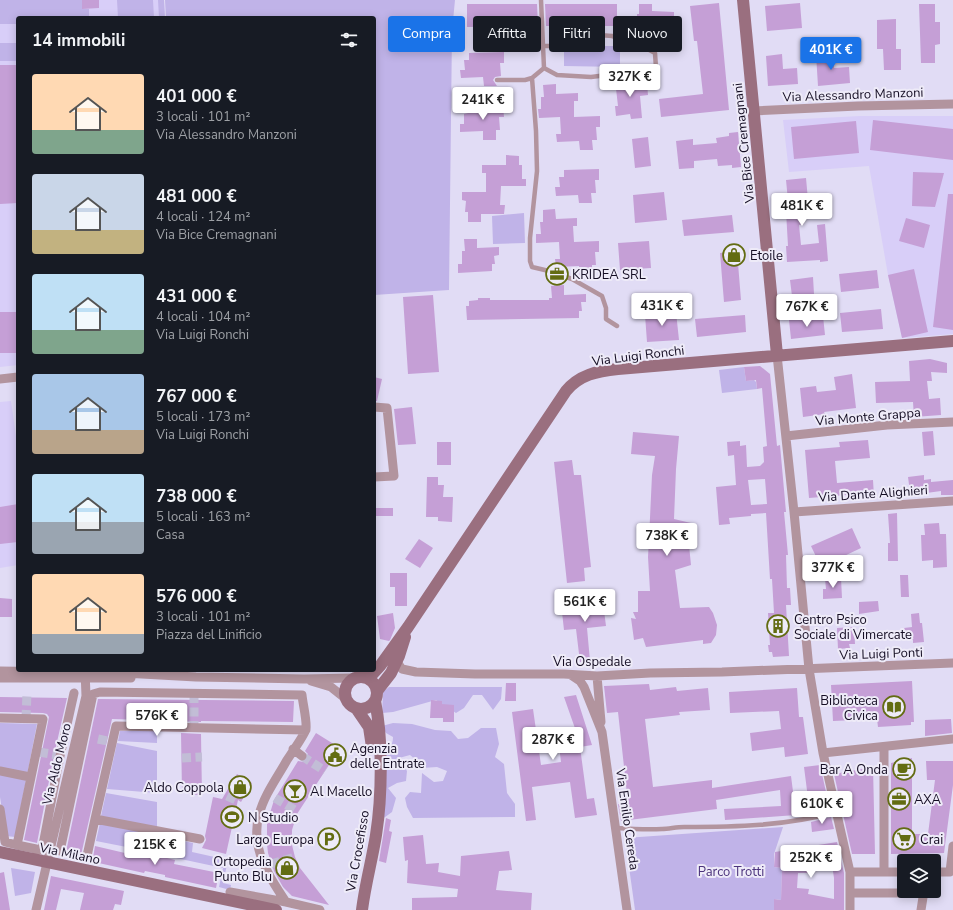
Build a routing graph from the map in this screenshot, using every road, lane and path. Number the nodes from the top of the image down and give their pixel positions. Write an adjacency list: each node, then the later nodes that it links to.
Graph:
1 (541, 0): 3 (lane)
2 (743, 0): 8 (street, Via Bice Cremagnani)
3 (543, 46): 4 (lane); 4 (lane)
4 (544, 68): 5 (lane)
5 (532, 78): 6 (lane); 9 (lane)
6 (497, 80)
7 (953, 104): 8 (street, Via Alessandro Manzoni)
8 (754, 111): 11 (street, Via Bice Cremagnani)
9 (617, 326)
10 (953, 340): 11 (street, Via Luigi Ronchi)
11 (777, 355): 16 (street); 20 (street, Via Luigi Ronchi)
12 (16, 377): 13 (street)
13 (0, 379)
14 (376, 407): 17 (street)
15 (953, 422): 16 (street, Via Monte Grappa)
16 (786, 436): 19 (street)
17 (376, 477)
18 (953, 501): 19 (street, Via Dante Alighieri)
19 (794, 512): 24 (street)
20 (408, 627): 21 (street, Via Luigi Ronchi); 23 (street, Via Luigi Ronchi)
21 (397, 662): 23 (street); 32 (street, Via Ospedale); 39 (street, Via Luigi Ronchi)
22 (953, 663): 24 (street, Via Luigi Ponti)
23 (380, 666): 25 (street, Via Luigi Ronchi)
24 (809, 669): 33 (street, Via Ospedale); 48 (street)
25 (376, 670)
26 (0, 671): 27 (street)
27 (16, 672)
28 (28, 672): 30 (street)
29 (374, 672): 36 (street, Via Luigi Ronchi)
30 (85, 674): 31 (street); 34 (street); 62 (street, Via Aldo Moro)
31 (196, 674): 37 (street)
32 (570, 674): 33 (street, Via Ospedale); 44 (street, Via Emilio Cereda)
33 (597, 676): 44 (street, Via Emilio Cereda)
34 (0, 678)
35 (354, 678): 36 (street); 37 (street); 40 (street)
36 (369, 678): 39 (street)
37 (304, 679): 40 (street)
38 (74, 693): 58 (street)
39 (376, 696): 41 (street); 77 (street, Via Crocefisso)
40 (346, 699): 41 (street)
41 (356, 708): 76 (street, Via Crocefisso)
42 (0, 718): 51 (street)
43 (306, 730): 47 (street); 54 (street); 60 (street)
44 (602, 732): 55 (street, Via Emilio Cereda)
45 (953, 739): 46 (street)
46 (884, 746): 48 (street); 64 (street)
47 (294, 750): 49 (street); 72 (street)
48 (823, 753): 53 (street)
49 (302, 756)
50 (0, 771): 51 (street)
51 (30, 777): 58 (street)
52 (0, 809): 57 (street)
53 (836, 812): 55 (lane); 63 (street)
54 (95, 819): 56 (street); 61 (street)
55 (620, 827): 78 (street, Via Emilio Cereda)
56 (200, 839)
57 (2, 845): 58 (street); 62 (street, Via Milano)
58 (17, 845)
59 (953, 846): 67 (street)
60 (60, 851)
61 (86, 856)
62 (46, 862): 73 (street, Via Aldo Moro); 74 (street, Via Milano)
63 (850, 872): 64 (street); 70 (street)
64 (884, 872): 65 (street)
65 (897, 872)
66 (941, 873): 67 (street)
67 (951, 874)
68 (230, 892): 72 (street)
69 (897, 892): 70 (street)
70 (850, 893): 79 (street)
71 (923, 898): 80 (street)
72 (286, 902): 75 (street)
73 (36, 910)
74 (276, 910)
75 (320, 910)
76 (354, 910)
77 (362, 910)
78 (627, 910)
79 (850, 910)
80 (921, 910)

